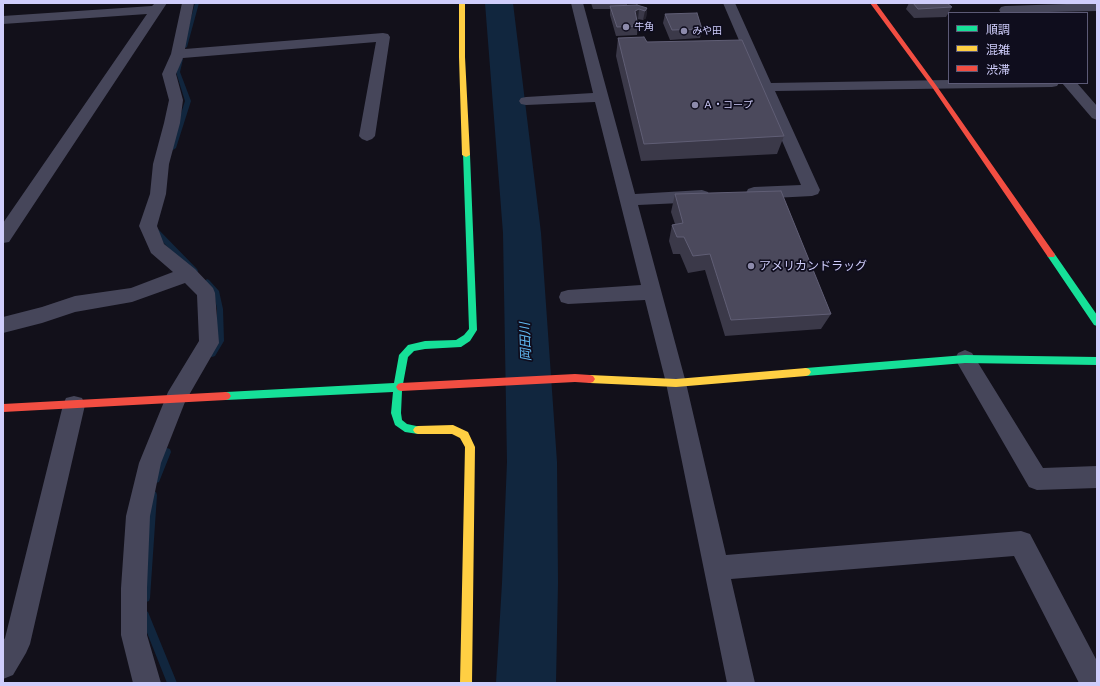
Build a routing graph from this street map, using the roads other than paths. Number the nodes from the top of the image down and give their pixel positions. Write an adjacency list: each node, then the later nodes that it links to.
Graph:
1 (188, 3): 10 (street)
2 (462, 3): 31 (street)
3 (577, 3): 15 (street)
4 (729, 3): 14 (street)
5 (873, 3): 13 (street)
6 (159, 7): 9 (street); 22 (street)
7 (1097, 7): 8 (street)
8 (1006, 12)
9 (3, 20)
10 (178, 54): 18 (street); 23 (street)
11 (1013, 84): 13 (street)
12 (1070, 84): 17 (street)
13 (934, 86): 14 (street); 26 (street)
14 (767, 87): 19 (street)
15 (601, 97): 16 (street); 21 (street)
16 (526, 101)
17 (1097, 115)
18 (367, 136)
19 (740, 194)
20 (716, 195): 21 (street)
21 (628, 200): 24 (street)
22 (3, 237)
23 (188, 274): 27 (street); 32 (street)
24 (652, 292): 25 (street); 30 (street)
25 (568, 297)
26 (1097, 322)
27 (3, 325)
28 (965, 359): 29 (street); 30 (street); 35 (street)
29 (1097, 361)
30 (676, 383): 31 (street); 36 (street)
31 (398, 387): 32 (street); 39 (street)
32 (176, 399): 33 (street); 38 (street)
33 (74, 405): 34 (street); 37 (street)
34 (3, 408)
35 (1097, 477)
36 (716, 568): 40 (street); 41 (street)
37 (3, 665)
38 (147, 683)
39 (466, 683)
40 (741, 683)
41 (1094, 683)

